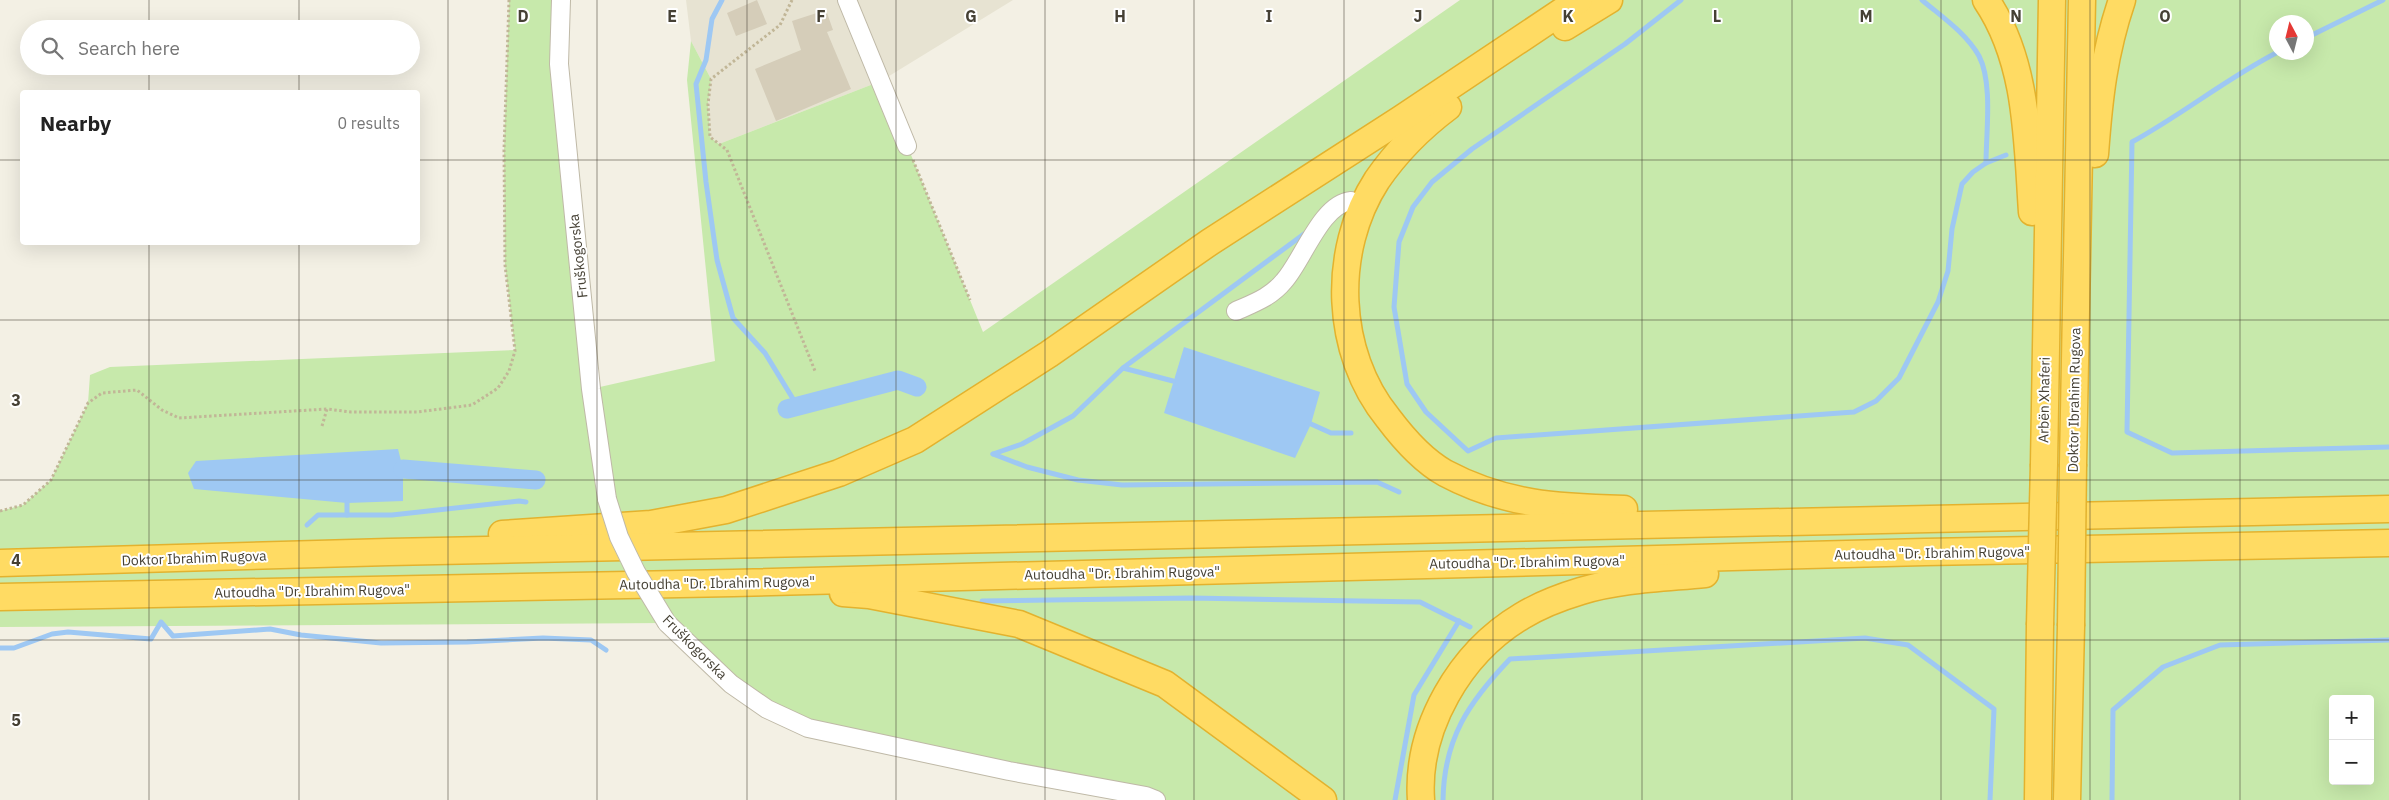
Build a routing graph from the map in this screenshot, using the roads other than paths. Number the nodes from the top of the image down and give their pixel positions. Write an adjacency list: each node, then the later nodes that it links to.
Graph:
1 (561, 0): 26 (street, Fruškogorska, bridge)
2 (847, 0): 9 (street)
3 (1578, 0): 20 (highway)
4 (1609, 0): 10 (highway)
5 (1986, 0): 13 (highway)
6 (2052, 0): 13 (highway, Arbën Xhaferi)
7 (2082, 0): 12 (highway, Doktor Ibrahim Rugova)
8 (2122, 0): 12 (highway)
9 (907, 146)
10 (1363, 208): 11 (street); 17 (highway)
11 (1236, 311)
12 (2075, 311): 31 (highway, Doktor Ibrahim Rugova, bridge)
13 (2045, 365): 30 (highway, Arbën Xhaferi, bridge)
14 (2389, 497): 16 (highway)
15 (2389, 509): 16 (highway)
16 (2254, 511): 17 (highway)
17 (1812, 522): 20 (highway)
18 (2389, 544): 19 (highway)
19 (2244, 547): 21 (highway, Autoudha "Dr. Ibrahim Rugova"); 22 (highway)
20 (389, 552): 23 (highway, Doktor Ibrahim Rugova)
21 (1953, 552): 24 (highway, Autoudha "Dr. Ibrahim Rugova"); 29 (highway)
22 (2389, 554)
23 (0, 563)
24 (733, 583): 25 (highway, Autoudha "Dr. Ibrahim Rugova"); 28 (highway)
25 (0, 597)
26 (1135, 798): 27 (street, Fruškogorska)
27 (1156, 800)
28 (1323, 800)
29 (1421, 800)
30 (2038, 800)
31 (2067, 800)

